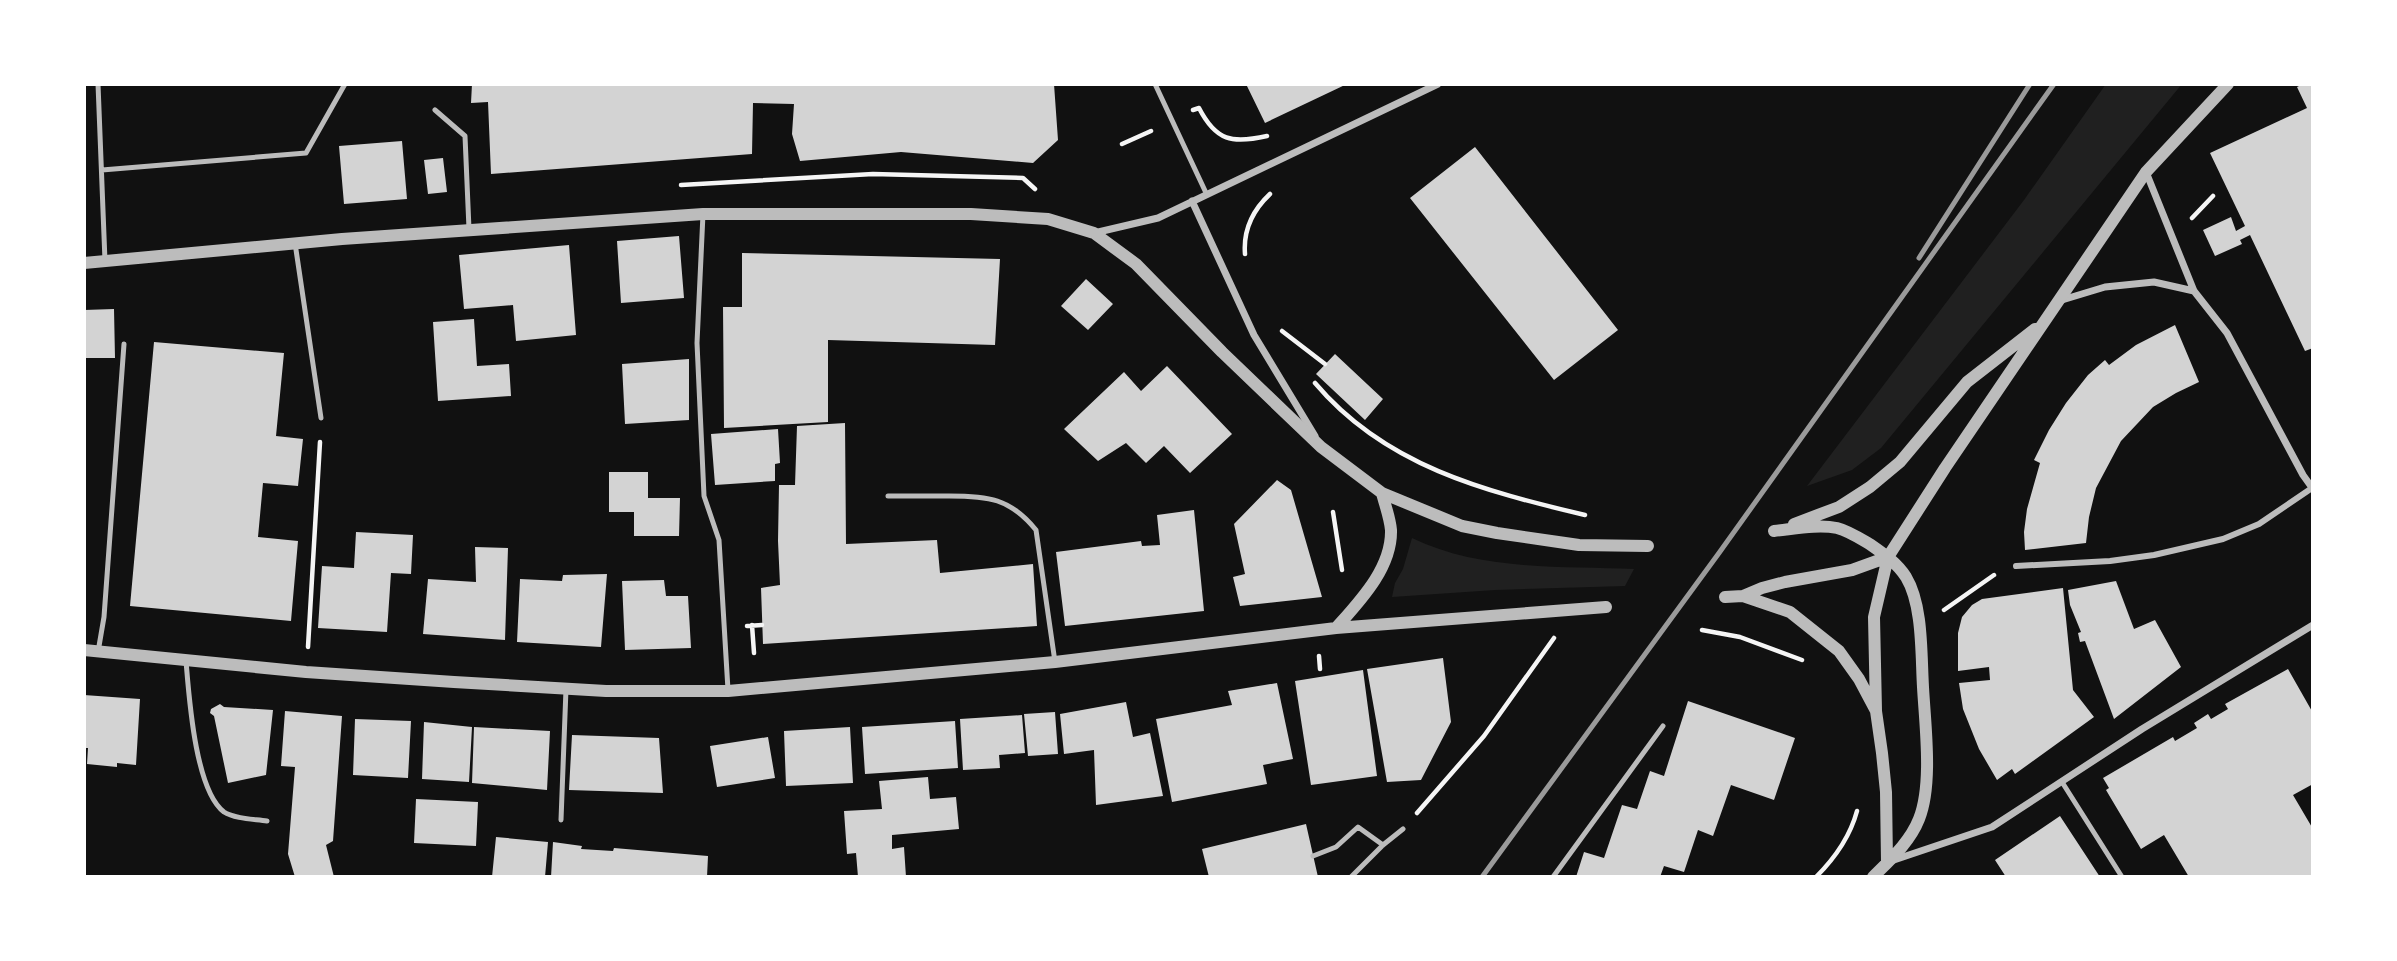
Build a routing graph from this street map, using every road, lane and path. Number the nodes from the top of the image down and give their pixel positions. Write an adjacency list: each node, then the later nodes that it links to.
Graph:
1 (98, 84): 9 (lane)
2 (345, 84): 9 (lane)
3 (1155, 84): 12 (lane)
4 (1438, 84): 12 (street)
5 (2228, 84): 10 (street)
6 (1199, 108): 8 (path)
7 (435, 110): 15 (lane)
8 (1267, 135)
9 (102, 170): 19 (lane)
10 (2146, 172): 21 (street); 22 (street)
11 (1273, 192): 18 (path)
12 (1207, 195): 13 (street)
13 (1192, 201): 16 (street); 29 (street)
14 (702, 214): 15 (street); 16 (street); 57 (lane)
15 (469, 229): 17 (street)
16 (1094, 233): 29 (street)
17 (295, 243): 19 (street); 28 (lane)
18 (1246, 260)
19 (105, 261): 20 (street)
20 (84, 263)
21 (2194, 291): 22 (street); 30 (street)
22 (2061, 300): 23 (street)
23 (2046, 320): 36 (street); 36 (street)
24 (1284, 342): 26 (path)
25 (124, 344): 50 (lane)
26 (1325, 364)
27 (1313, 380): 34 (path)
28 (321, 418): 55 (path)
29 (1321, 447): 31 (street)
30 (2313, 489): 37 (street)
31 (1382, 493): 35 (street); 46 (street)
32 (888, 496): 53 (lane)
33 (1333, 512): 38 (path)
34 (1595, 516)
35 (1648, 546)
36 (1888, 557): 40 (street); 58 (street); 67 (street)
37 (2016, 566)
38 (1342, 570)
39 (1994, 575): 43 (path)
40 (1744, 596): 41 (street); 58 (street)
41 (1725, 597)
42 (1606, 607): 46 (street)
43 (1944, 610)
44 (757, 625): 51 (path)
45 (2313, 625): 60 (street)
46 (1336, 628): 53 (street)
47 (1703, 630): 54 (path)
48 (1557, 635): 64 (path)
49 (84, 650): 50 (street)
50 (98, 652): 52 (street)
51 (754, 653)
52 (186, 661): 55 (street); 63 (lane)
53 (1055, 662): 57 (street)
54 (1809, 664)
55 (306, 672): 56 (street)
56 (566, 689): 57 (street); 62 (lane)
57 (728, 691)
58 (1876, 711): 67 (street)
59 (1663, 726): 69 (lane)
60 (2062, 782): 67 (street); 72 (lane)
61 (1859, 802): 70 (path)
62 (561, 820)
63 (267, 821)
64 (1403, 829): 65 (lane)
65 (1383, 845): 66 (lane); 68 (lane)
66 (1313, 856)
67 (1887, 862): 71 (street)
68 (1351, 877)
69 (1552, 877)
70 (1816, 877)
71 (1873, 877)
72 (2122, 877)

